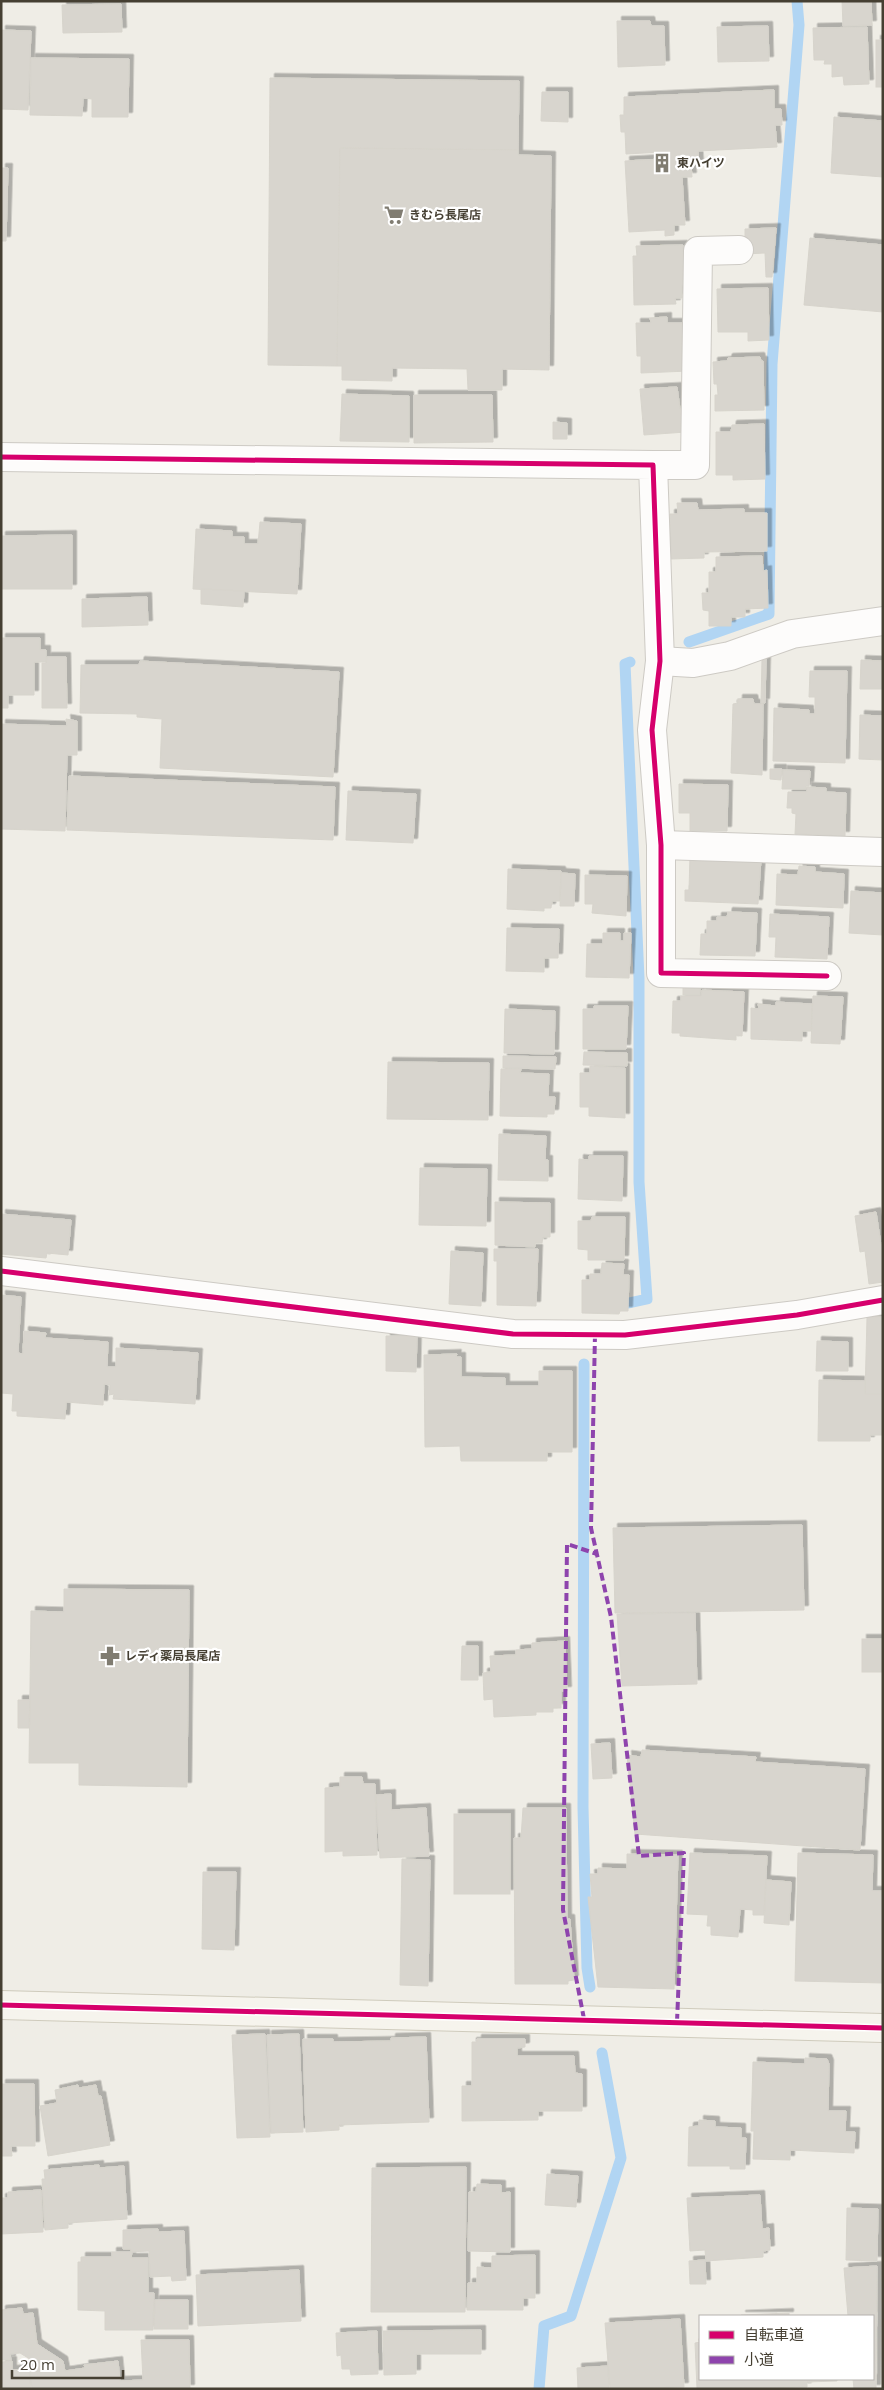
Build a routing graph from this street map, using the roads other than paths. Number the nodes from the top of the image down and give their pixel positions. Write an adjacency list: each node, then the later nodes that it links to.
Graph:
1 (739, 250): 3 (street)
2 (1, 457): 3 (street)
3 (653, 465): 5 (street)
4 (883, 620): 5 (street)
5 (660, 660): 6 (street)
6 (661, 845): 7 (street); 8 (street)
7 (883, 852)
8 (827, 976)
9 (1, 1271): 10 (street)
10 (883, 1300)
11 (1, 2005): 12 (street)
12 (883, 2028)

